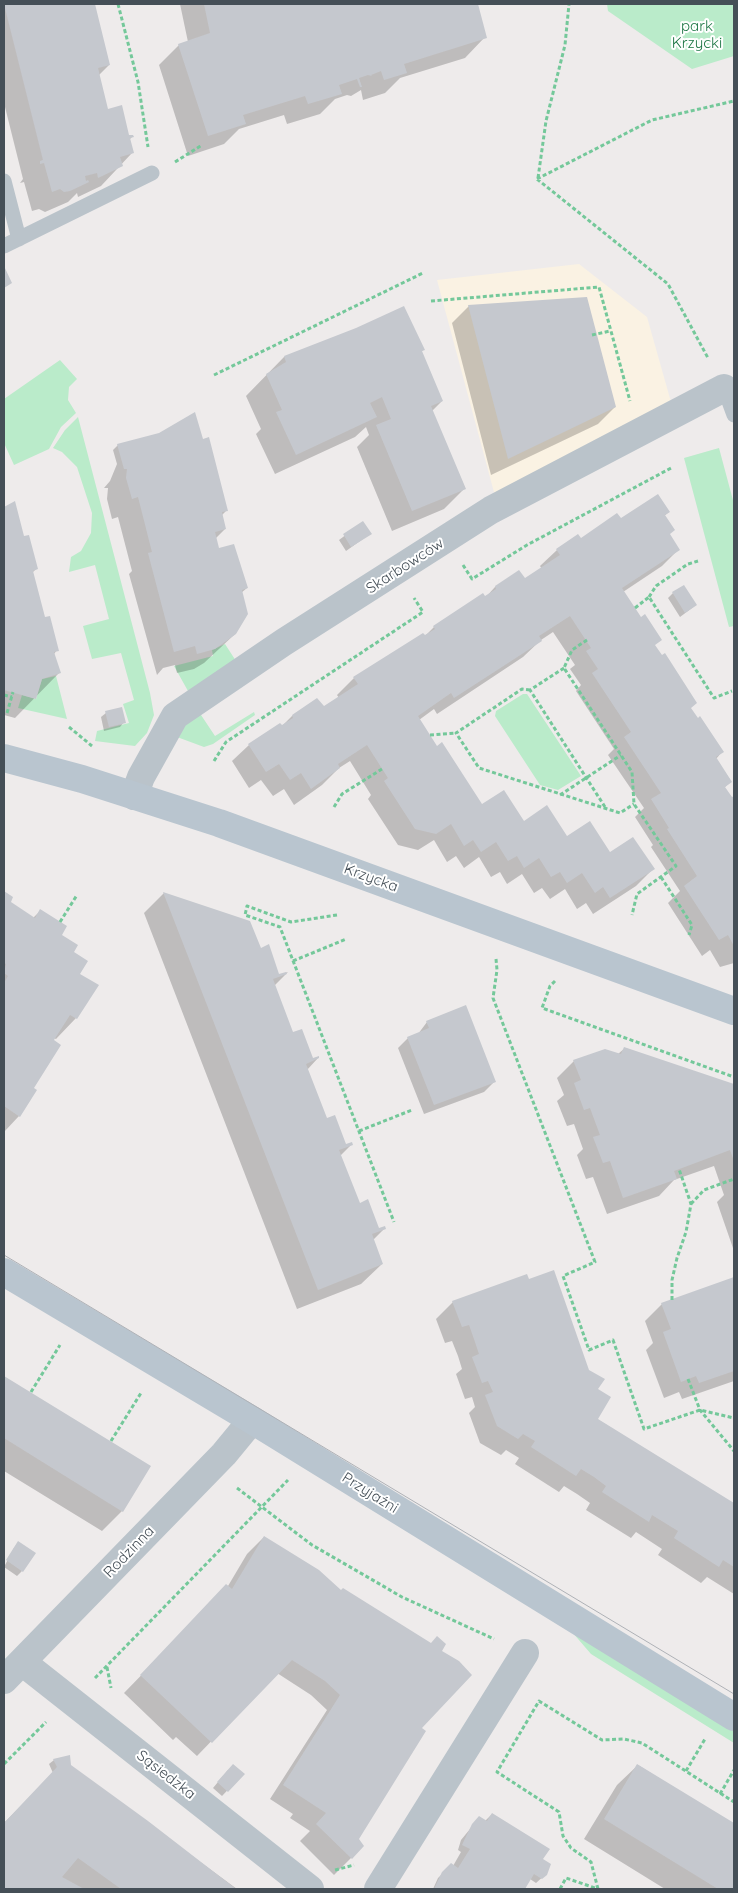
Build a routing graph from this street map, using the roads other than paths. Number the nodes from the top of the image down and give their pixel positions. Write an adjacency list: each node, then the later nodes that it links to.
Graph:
1 (152, 173): 3 (lane)
2 (4, 181): 3 (lane)
3 (19, 239): 4 (lane)
4 (4, 246)
5 (729, 385): 6 (lane); 8 (street, Skarbowców)
6 (734, 415)
7 (4, 758): 8 (street, Krzycka)
8 (134, 796): 9 (street, Krzycka)
9 (734, 1011)
10 (4, 1272): 11 (street, Przyjaźni)
11 (252, 1420): 13 (street, Rodzinna); 14 (street, Przyjaźni)
12 (525, 1653): 16 (street)
13 (13, 1671): 15 (street, Sąsiedzka)
14 (734, 1717)
15 (318, 1880)
16 (381, 1884)

